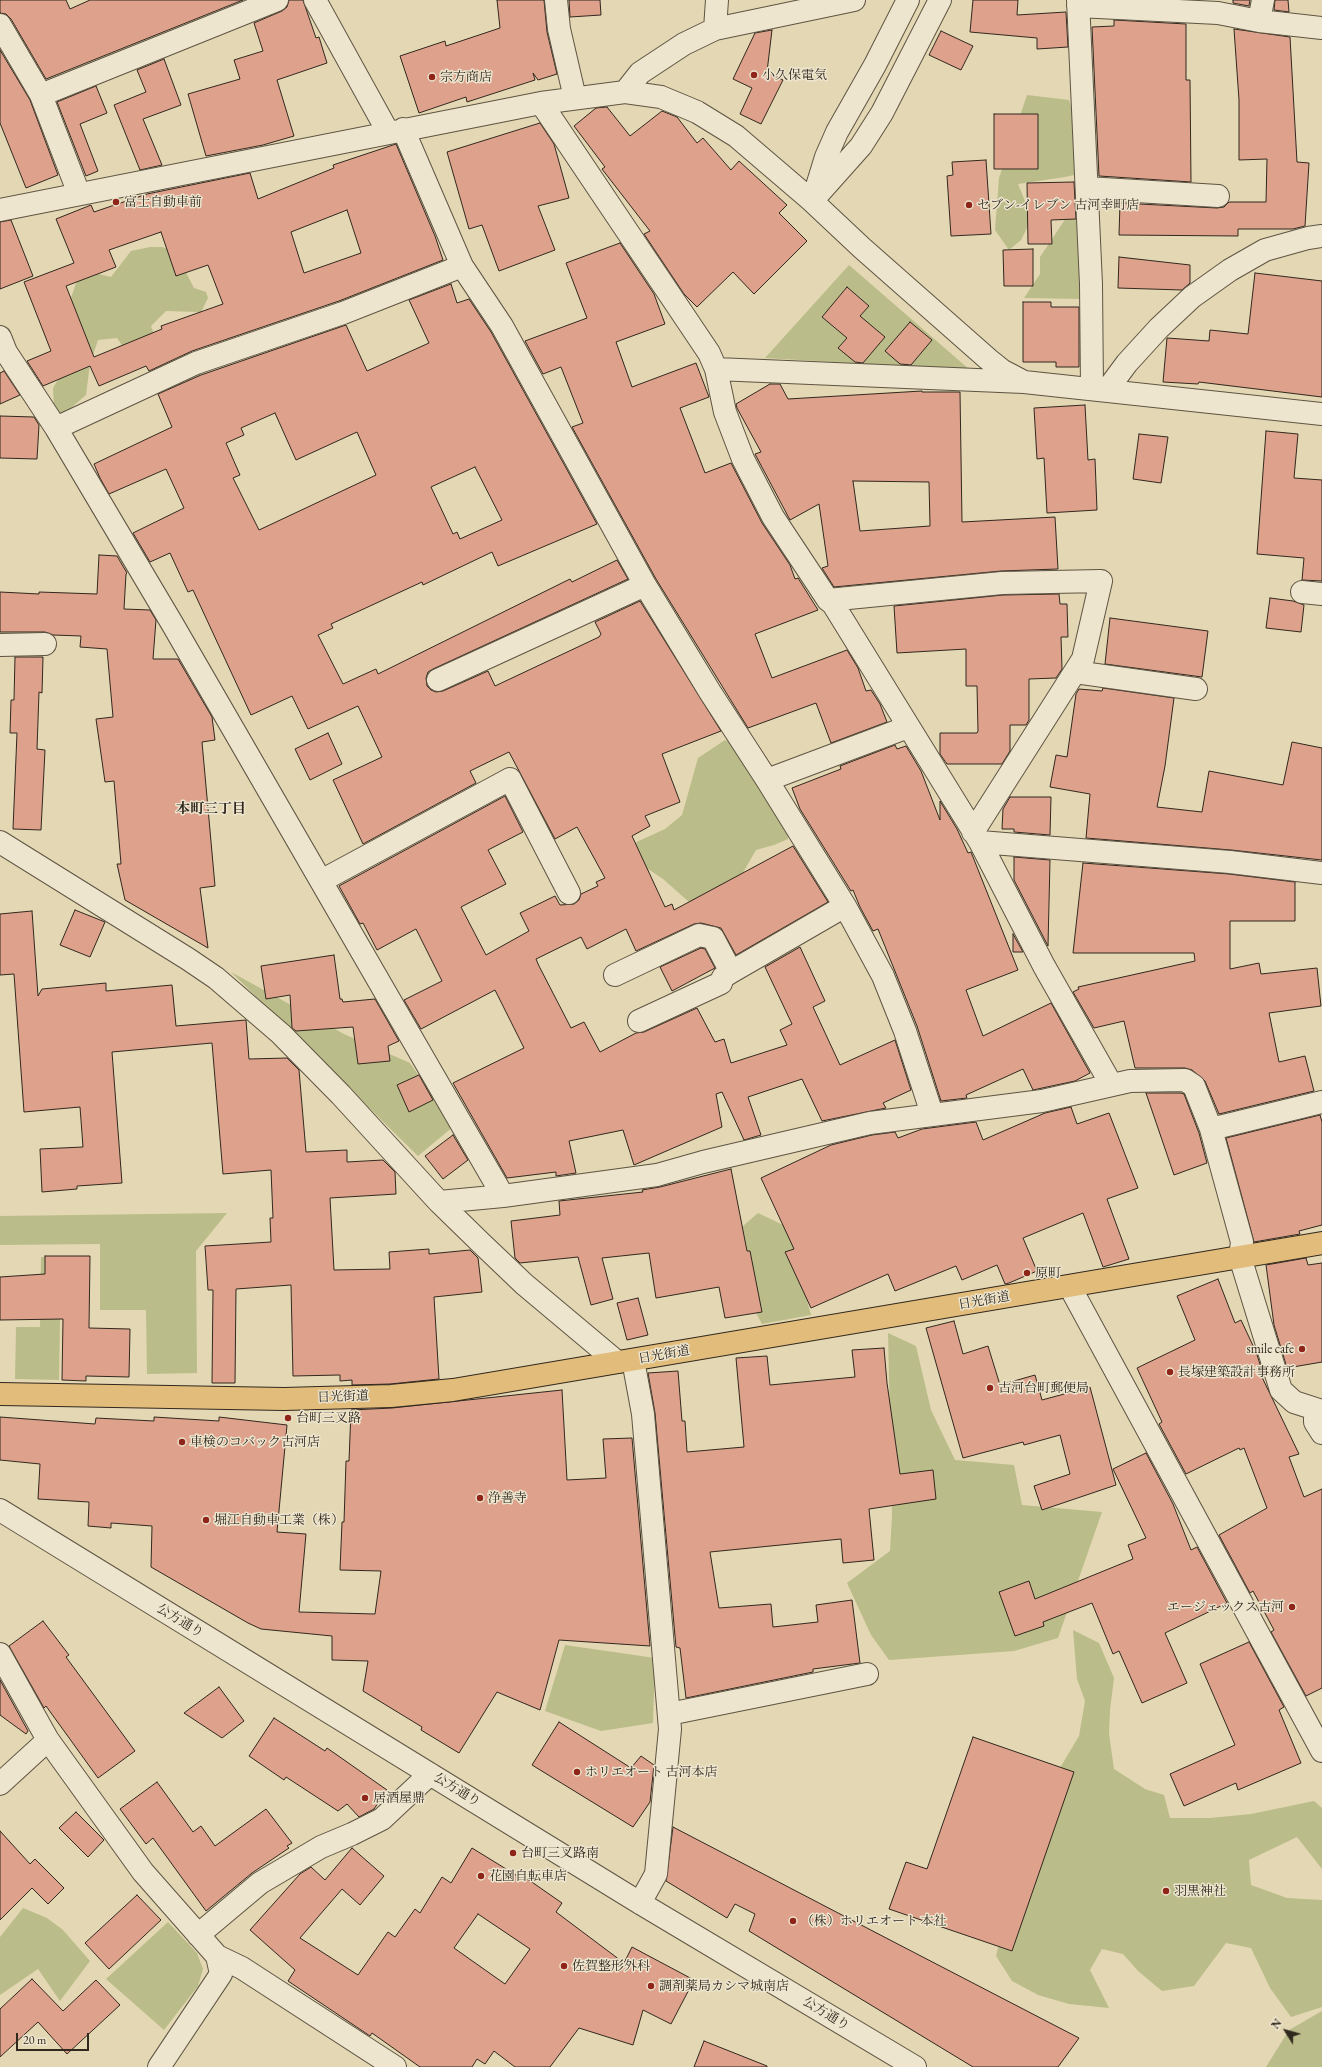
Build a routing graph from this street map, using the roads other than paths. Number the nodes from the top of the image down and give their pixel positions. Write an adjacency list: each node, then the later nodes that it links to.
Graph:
1 (277, 0): 14 (street)
2 (315, 0): 17 (street)
3 (556, 0): 15 (street)
4 (717, 0): 12 (street)
5 (854, 0): 12 (street)
6 (904, 1): 8 (street); 21 (street)
7 (1078, 3): 9 (street); 18 (street)
8 (937, 7): 21 (street)
9 (1261, 10): 11 (street)
10 (0, 25): 14 (street)
11 (1322, 28)
12 (715, 29): 13 (street)
13 (625, 92): 15 (street); 21 (street)
14 (41, 95): 19 (street)
15 (575, 98): 16 (street)
16 (541, 103): 17 (street); 26 (street)
17 (396, 131): 19 (street); 24 (street)
18 (1087, 188): 20 (street); 28 (street)
19 (79, 194): 22 (street)
20 (1218, 196)
21 (812, 201): 27 (street)
22 (0, 210)
23 (1322, 236): 28 (street)
24 (462, 266): 30 (street); 31 (street)
25 (2, 348): 30 (street)
26 (716, 369): 27 (street); 32 (street)
27 (1024, 382): 28 (street)
28 (1100, 390): 29 (street)
29 (1322, 414)
30 (56, 428): 43 (street)
31 (645, 585): 36 (street); 39 (street)
32 (828, 600): 35 (street); 38 (street)
33 (45, 644): 34 (street)
34 (0, 645)
35 (1075, 672): 37 (street); 40 (street)
36 (438, 680)
37 (1196, 689)
38 (908, 727): 39 (street); 40 (street)
39 (767, 780): 45 (street)
40 (977, 837): 42 (street); 49 (street)
41 (0, 842): 54 (street)
42 (1322, 873)
43 (321, 881): 44 (street); 53 (street)
44 (569, 893)
45 (845, 906): 46 (street); 51 (street)
46 (731, 972): 47 (street); 48 (street)
47 (615, 975)
48 (639, 1021)
49 (1111, 1084): 51 (street); 52 (street)
50 (1322, 1102): 52 (street)
51 (932, 1114): 53 (street)
52 (1210, 1129): 56 (street)
53 (503, 1196): 54 (street)
54 (439, 1202): 58 (street)
55 (1322, 1243): 56 (main road, 日光街道)
56 (1240, 1257): 57 (main road, 日光街道); 60 (street)
57 (1070, 1287): 58 (main road, 日光街道); 67 (street)
58 (625, 1361): 59 (main road, 日光街道); 65 (street)
59 (0, 1394)
60 (1319, 1411): 61 (street)
61 (1322, 1433)
62 (0, 1510): 68 (street, 公方通り)
63 (0, 1654): 66 (street)
64 (868, 1674): 65 (street)
65 (669, 1714): 70 (street)
66 (48, 1740): 69 (street); 71 (street)
67 (1322, 1751)
68 (430, 1774): 70 (street, 公方通り); 71 (street)
69 (0, 1784)
70 (640, 1903): 75 (street, 公方通り)
71 (198, 1935): 72 (street)
72 (217, 1956): 73 (street); 74 (street)
73 (159, 2067)
74 (395, 2067)
75 (915, 2067)

